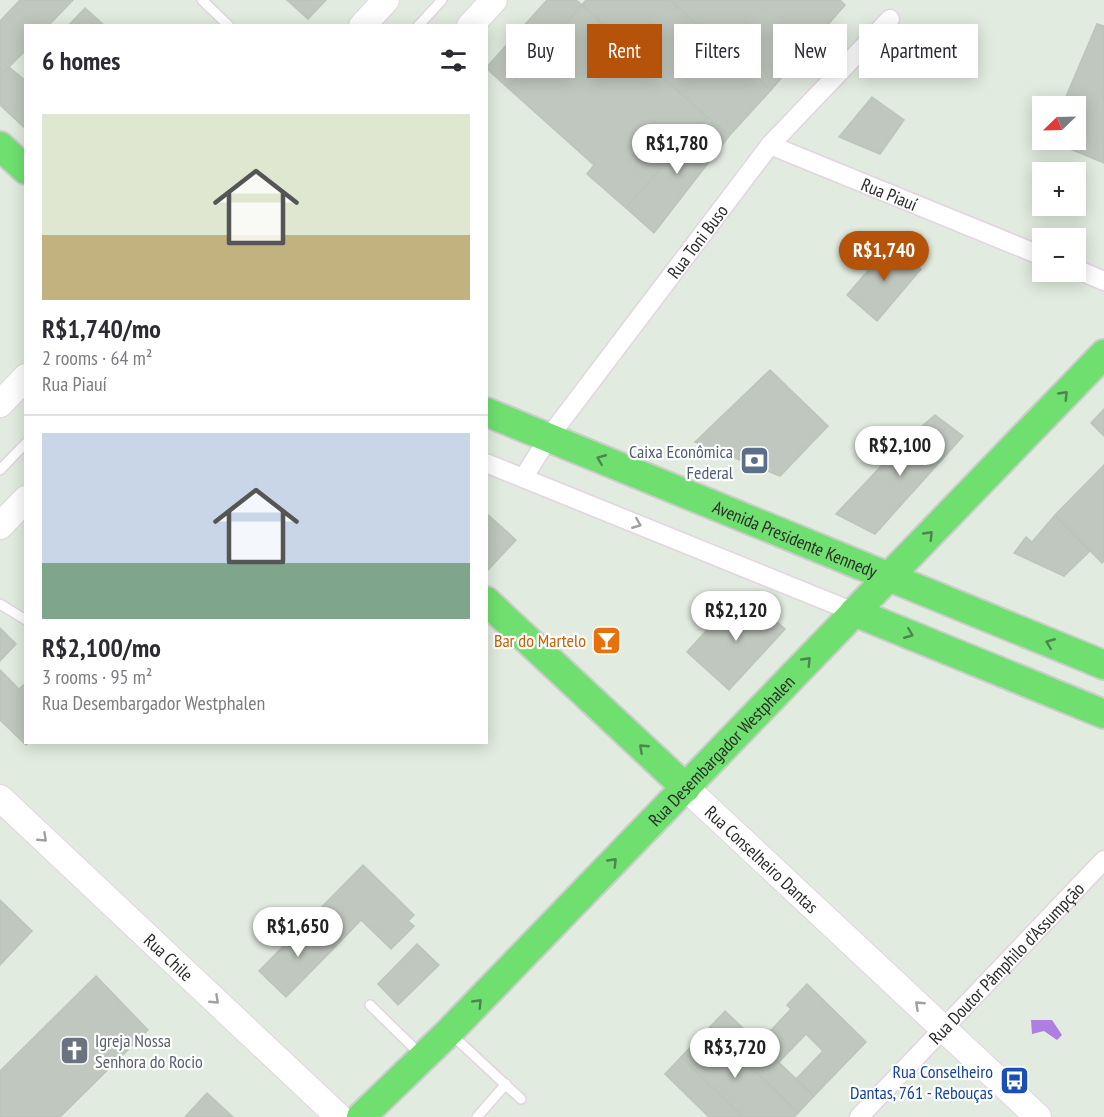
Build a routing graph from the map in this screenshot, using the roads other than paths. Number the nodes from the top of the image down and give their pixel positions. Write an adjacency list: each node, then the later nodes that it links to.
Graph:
1 (202, 0): 6 (lane)
2 (386, 0): 7 (main road)
3 (442, 0): 8 (lane)
4 (494, 0): 9 (main road)
5 (890, 19): 10 (street, Rua Toni Buso)
6 (227, 24)
7 (364, 24)
8 (420, 24)
9 (472, 24)
10 (770, 145): 13 (street, Rua Piauí); 20 (street, Rua Toni Buso)
11 (0, 146): 12 (main road)
12 (24, 168)
13 (1032, 252)
14 (1086, 273): 15 (street)
15 (1104, 281)
16 (1104, 354): 27 (main road, Rua Desembargador Westphalen, one-way to 16)
17 (24, 379): 18 (main road)
18 (0, 404)
19 (488, 413): 20 (main road, Avenida Presidente Kennedy)
20 (549, 437): 24 (street, Rua Toni Buso); 27 (main road, Avenida Presidente Kennedy, one-way to 20)
21 (24, 445): 23 (lane)
22 (488, 464): 24 (street)
23 (0, 470)
24 (523, 478): 30 (street, one-way to 30)
25 (24, 501): 26 (main road)
26 (0, 526)
27 (888, 578): 30 (main road, Rua Desembargador Westphalen); 32 (main road, Avenida Presidente Kennedy, one-way to 27)
28 (488, 602): 34 (main road, Rua Conselheiro Dantas, one-way to 28)
29 (0, 604): 31 (lane)
30 (854, 612): 33 (main road, one-way to 33); 34 (main road, Rua Desembargador Westphalen, one-way to 30)
31 (24, 619)
32 (1104, 665)
33 (1101, 704)
34 (686, 788): 38 (main road, Rua Conselheiro Dantas, one-way to 34); 39 (main road, Rua Desembargador Westphalen, one-way to 34)
35 (0, 798): 43 (main road, Rua Chile, one-way to 43)
36 (1104, 860): 38 (street, Rua Doutor Pâmphilo d'Assumpção)
37 (370, 1005): 40 (lane)
38 (943, 1028): 46 (street, Rua Doutor Pâmphilo d'Assumpção); 47 (main road, Rua Conselheiro Dantas)
39 (449, 1032): 40 (main road, Rua Desembargador Westphalen); 41 (lane)
40 (424, 1058): 44 (main road, Rua Desembargador Westphalen)
41 (506, 1084): 42 (lane); 45 (lane)
42 (521, 1099)
43 (339, 1117)
44 (361, 1117)
45 (477, 1117)
46 (859, 1117)
47 (1038, 1117)

